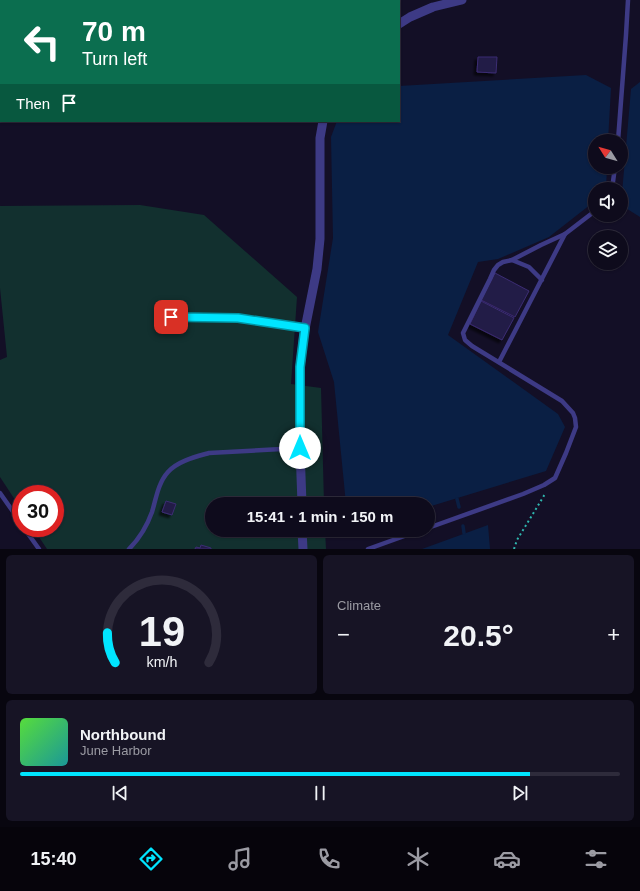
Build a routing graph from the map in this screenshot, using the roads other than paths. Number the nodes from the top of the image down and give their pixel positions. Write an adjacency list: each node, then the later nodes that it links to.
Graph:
1 (462, 0): 3 (street)
2 (628, 0): 5 (lane)
3 (400, 23)
4 (323, 122): 11 (street)
5 (619, 134)
6 (588, 216): 7 (lane)
7 (565, 234): 8 (lane); 9 (lane)
8 (512, 260): 9 (lane); 12 (lane)
9 (542, 280): 12 (lane)
10 (171, 317): 11 (lane)
11 (305, 328): 13 (street)
12 (499, 362): 17 (lane)
13 (300, 448): 15 (street); 22 (lane)
14 (0, 493): 16 (lane)
15 (302, 497)
16 (12, 510)
17 (435, 525)
18 (30, 537): 21 (lane)
19 (302, 537): 23 (street)
20 (401, 537): 24 (lane)
21 (39, 549)
22 (129, 549)
23 (303, 549)
24 (368, 549)

